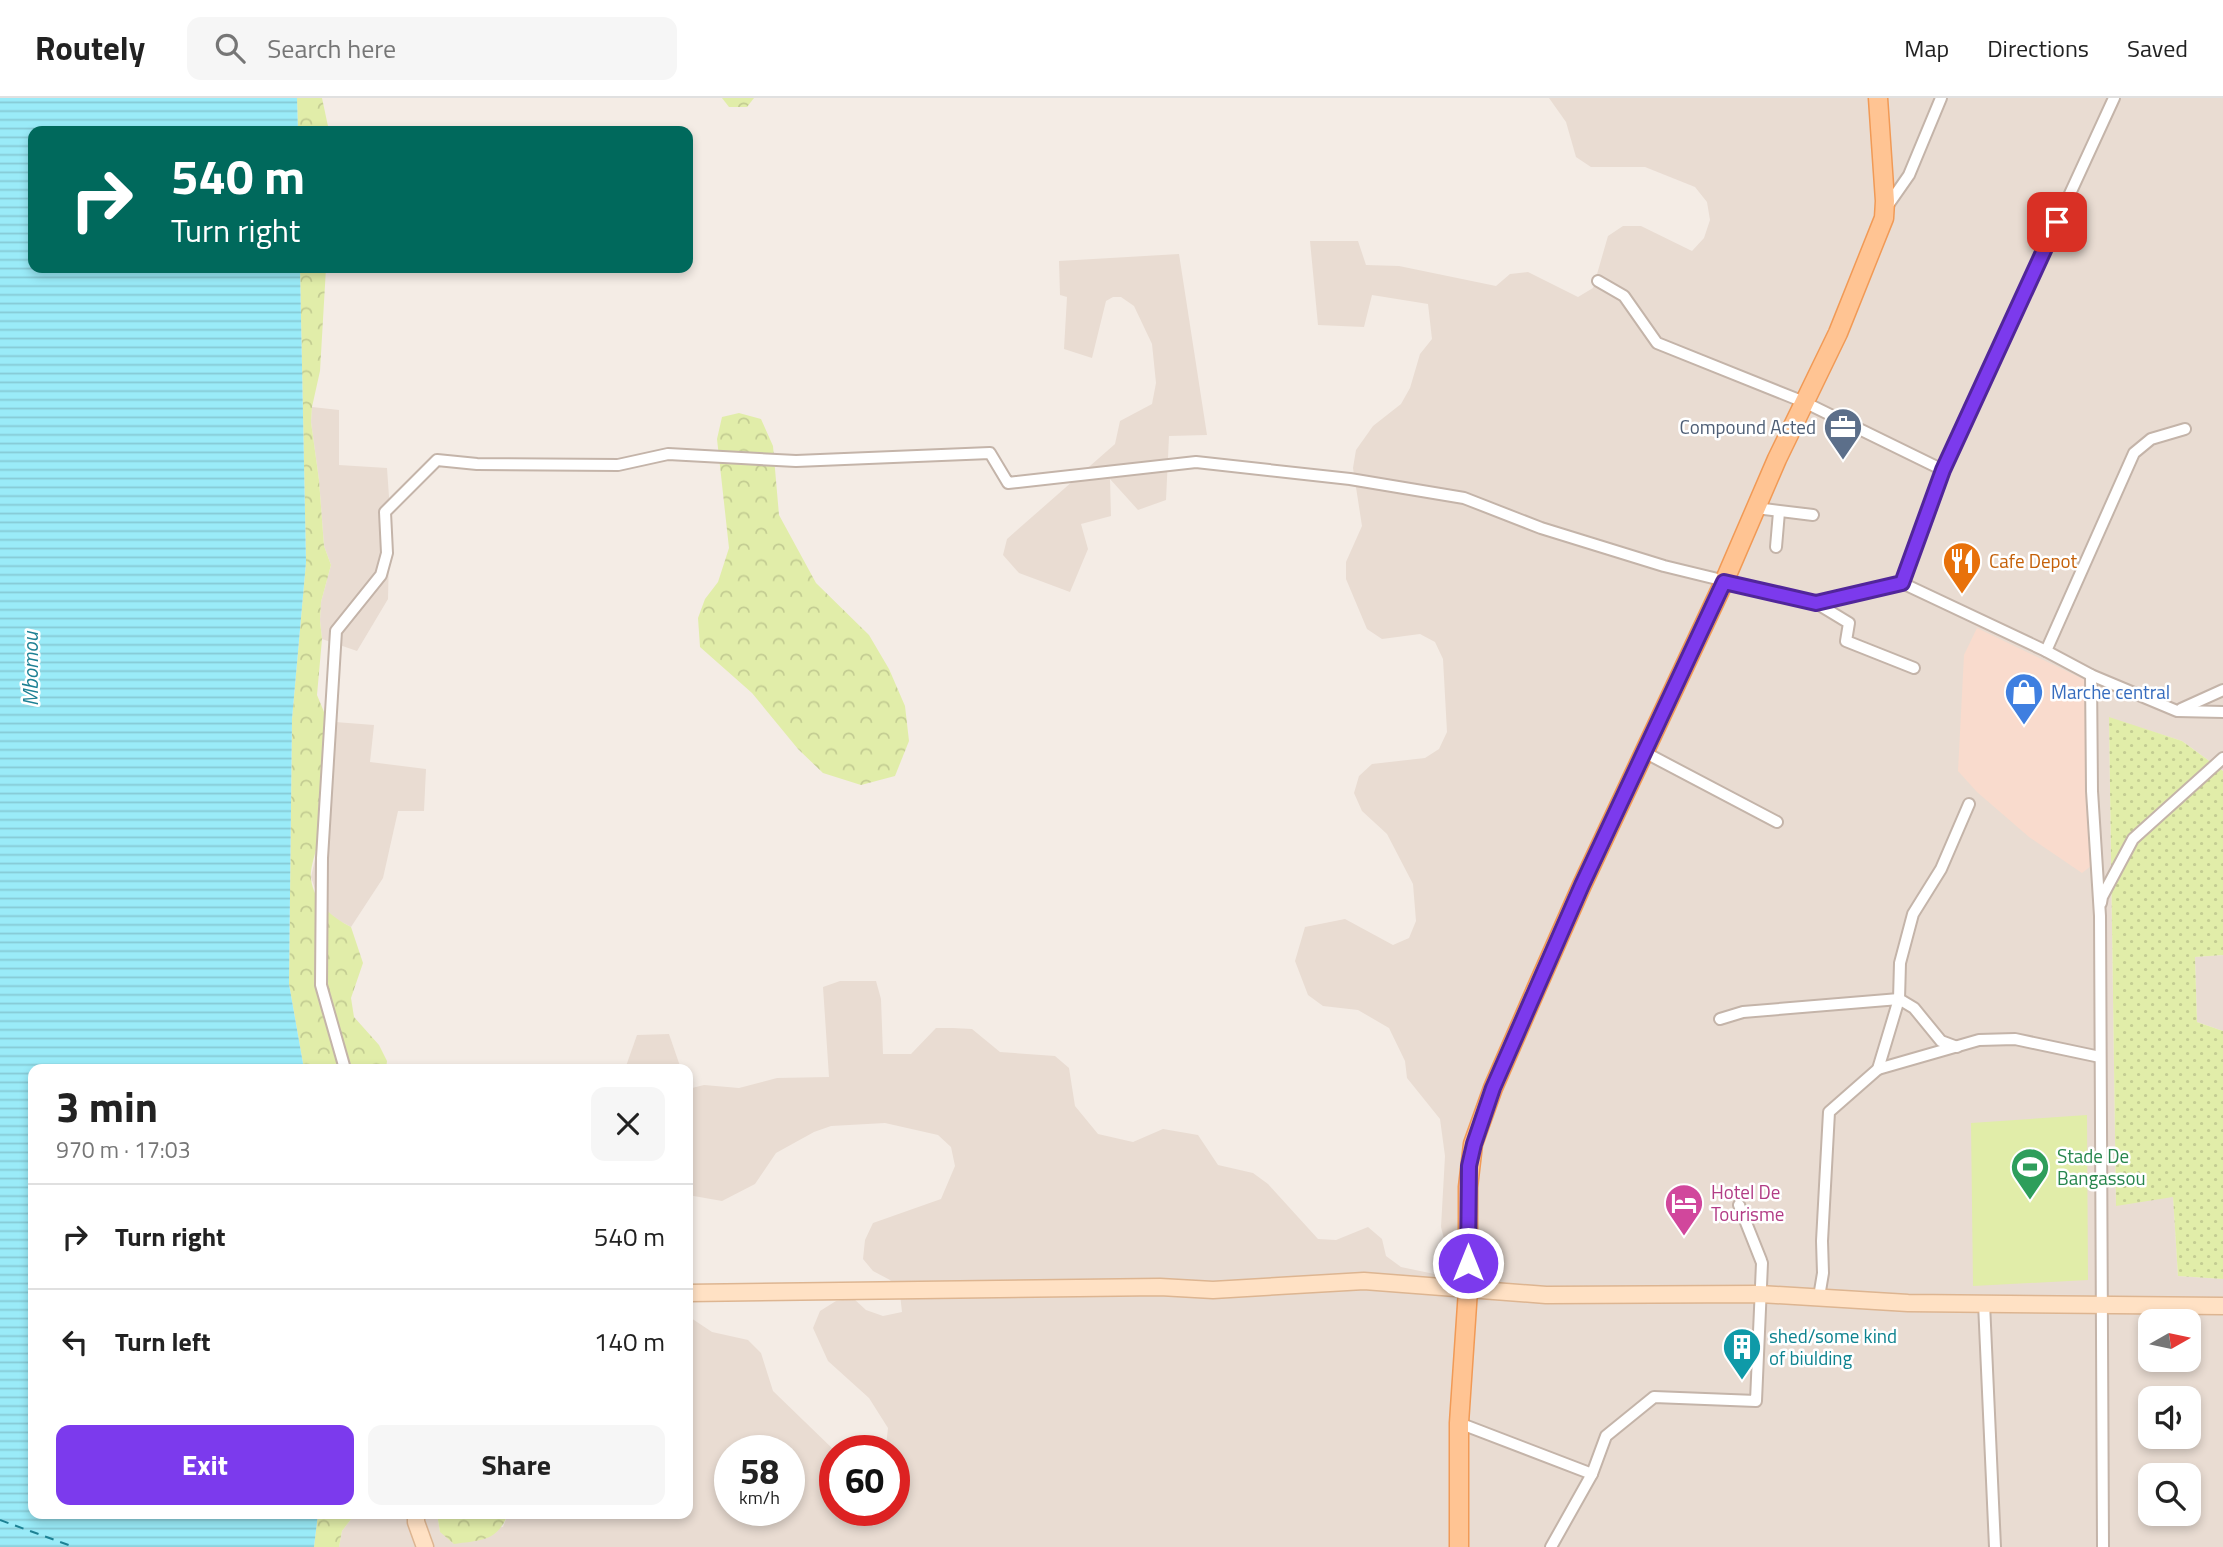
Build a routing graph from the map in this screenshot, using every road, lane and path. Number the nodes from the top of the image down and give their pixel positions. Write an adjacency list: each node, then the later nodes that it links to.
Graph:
1 (1878, 98): 4 (main road)
2 (1941, 98): 4 (street)
3 (2114, 98): 8 (street)
4 (1885, 209): 6 (main road)
5 (1598, 281): 6 (street)
6 (1804, 402): 8 (street); 9 (main road)
7 (2185, 429): 16 (street)
8 (1943, 470): 14 (street)
9 (1756, 508): 10 (street); 13 (main road)
10 (1779, 512): 11 (street); 12 (street)
11 (1814, 515)
12 (1776, 547)
13 (1724, 582): 15 (street); 22 (main road); 31 (street)
14 (1902, 583): 15 (street); 16 (street)
15 (1816, 603): 17 (street)
16 (2046, 651): 18 (street)
17 (1914, 667)
18 (2091, 675): 20 (street); 26 (street)
19 (2223, 690): 20 (street)
20 (2177, 711): 21 (street)
21 (2223, 712)
22 (1644, 752): 25 (street); 34 (main road)
23 (2223, 758): 26 (street)
24 (1969, 804): 27 (street)
25 (1777, 822)
26 (2100, 916): 30 (street)
27 (1899, 999): 28 (street); 29 (street); 32 (street)
28 (1720, 1019)
29 (1957, 1047): 30 (street); 32 (street)
30 (2100, 1057): 39 (street)
31 (344, 1064)
32 (1878, 1069): 37 (street)
33 (1761, 1260): 36 (street)
34 (1468, 1290): 35 (street); 36 (street); 41 (main road)
35 (693, 1293)
36 (1760, 1294): 37 (street); 42 (street)
37 (1819, 1297): 38 (street)
38 (1984, 1303): 39 (street); 47 (street)
39 (2101, 1304): 40 (street); 48 (street)
40 (2223, 1306)
41 (1459, 1423): 42 (street); 45 (main road)
42 (1592, 1474): 46 (street)
43 (416, 1519): 44 (street)
44 (425, 1547)
45 (1459, 1547)
46 (1551, 1547)
47 (1994, 1547)
48 (2103, 1547)

